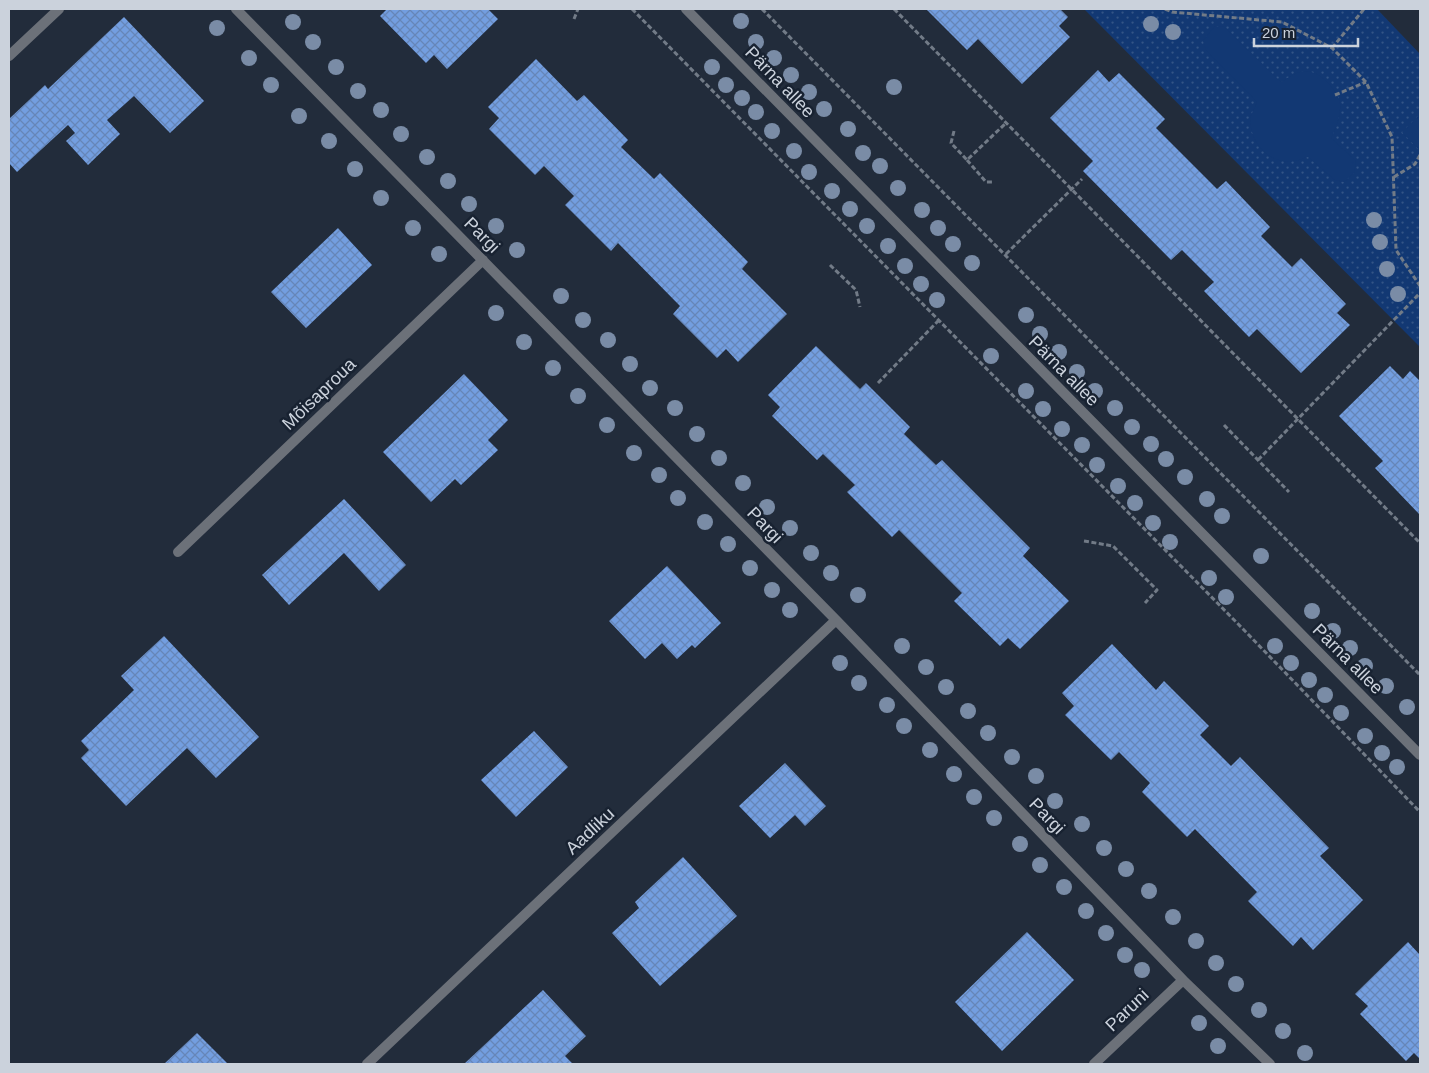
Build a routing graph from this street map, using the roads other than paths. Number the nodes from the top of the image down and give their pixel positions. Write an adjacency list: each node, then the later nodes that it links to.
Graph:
1 (59, 9): 4 (street)
2 (236, 9): 5 (street, Pargi)
3 (686, 9): 8 (street, Pärna allee)
4 (9, 56)
5 (483, 260): 6 (street, Mõisaproua); 7 (street, Pargi)
6 (178, 552)
7 (836, 620): 9 (street, Pargi); 10 (street, Aadliku)
8 (1420, 755)
9 (1183, 980): 11 (street, Paruni); 12 (street, Pargi)
10 (367, 1064)
11 (1094, 1064)
12 (1270, 1064)

